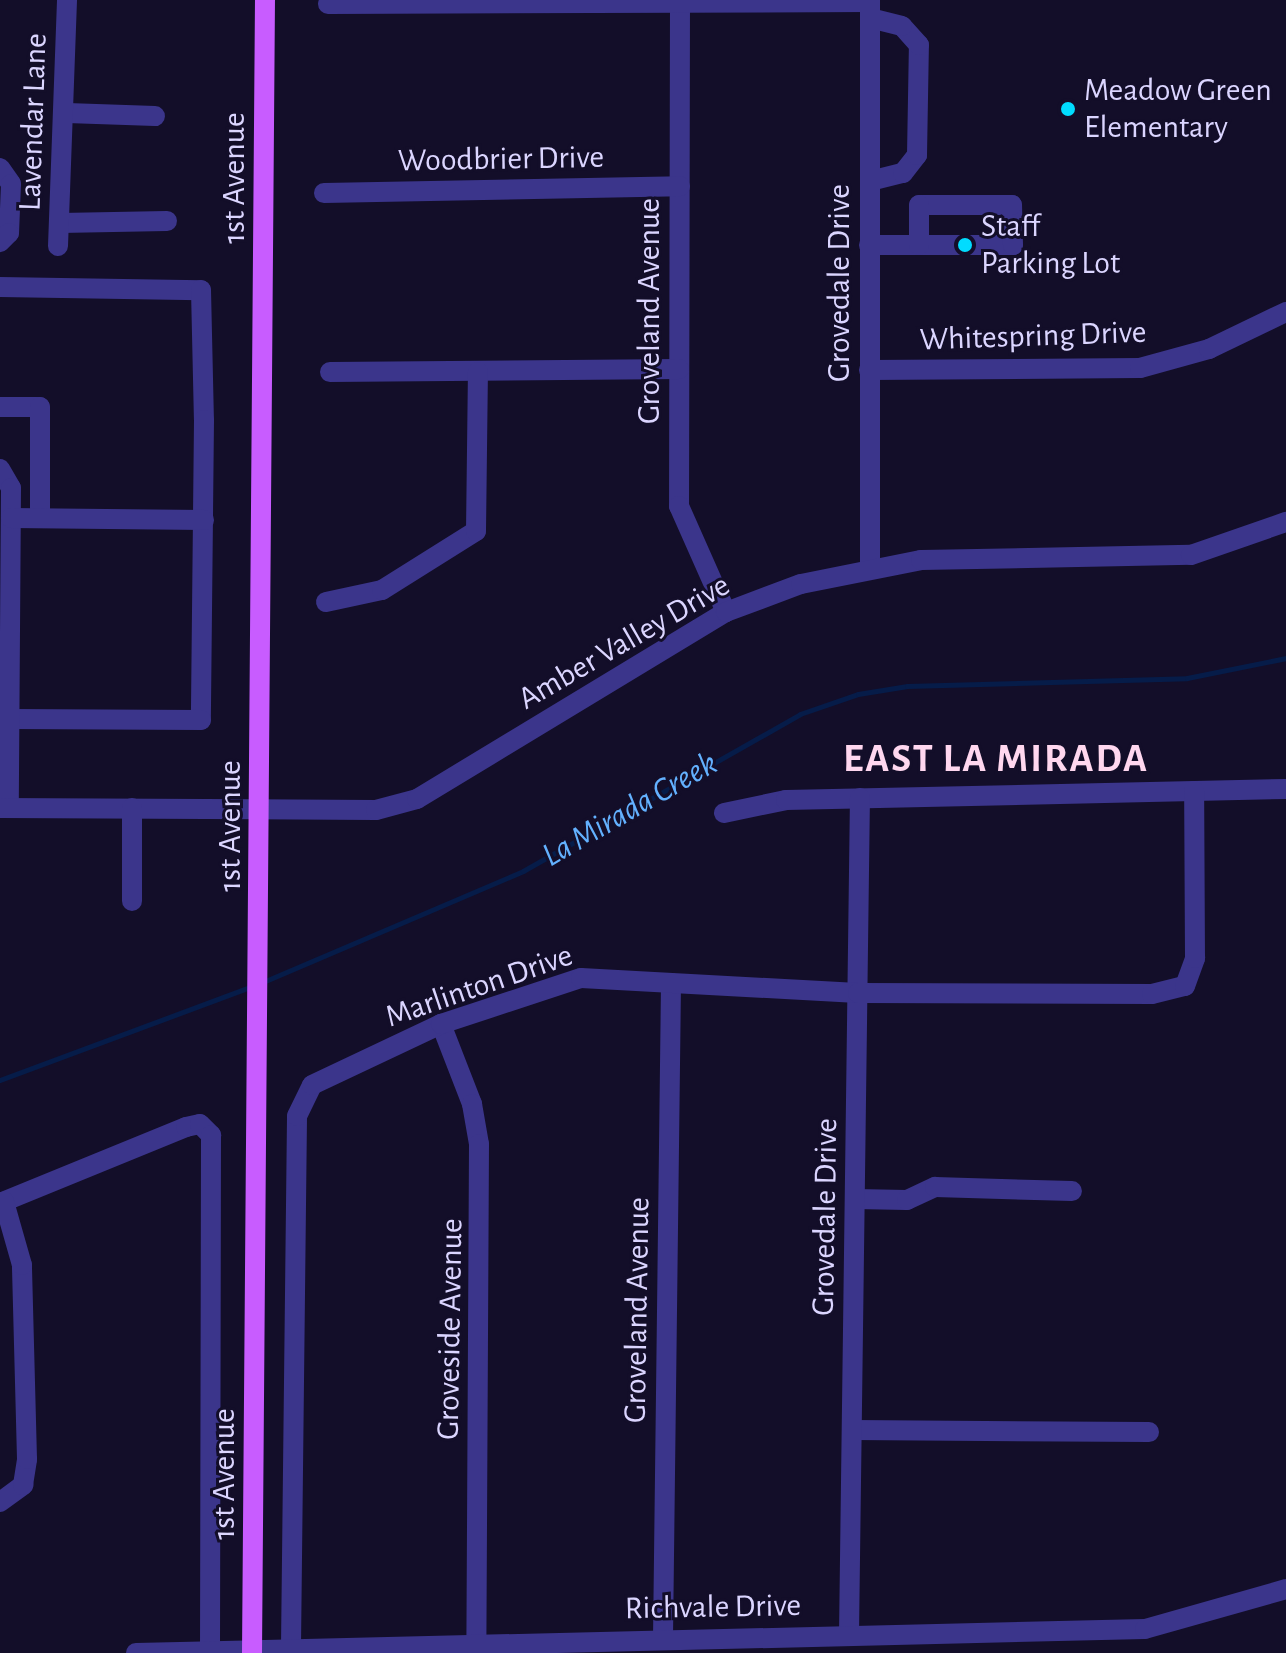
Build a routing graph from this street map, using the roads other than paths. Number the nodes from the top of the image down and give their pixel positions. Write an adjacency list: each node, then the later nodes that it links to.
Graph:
1 (67, 0): 6 (street, Lavendar Lane)
2 (265, 0): 39 (main road, 1st Avenue)
3 (680, 2): 4 (street); 5 (street); 10 (street, Groveland Avenue)
4 (328, 4)
5 (870, 7): 9 (street, Grovedale Drive); 9 (street)
6 (67, 113): 7 (street); 13 (street, Lavendar Lane)
7 (155, 116)
8 (0, 168): 14 (street)
9 (870, 181): 15 (street, Grovedale Drive)
10 (680, 186): 11 (street, Woodbrier Drive); 20 (street, Groveland Avenue)
11 (324, 193)
12 (167, 221): 13 (street)
13 (60, 223): 17 (street, Lavendar Lane)
14 (0, 242)
15 (869, 245): 16 (street); 21 (street, Grovedale Drive)
16 (919, 245): 16 (street)
17 (58, 246)
18 (0, 287): 28 (street)
19 (1286, 312): 21 (street, Whitespring Drive)
20 (679, 369): 23 (street); 32 (street, Groveland Avenue)
21 (869, 370): 30 (street, Grovedale Drive)
22 (330, 372): 23 (street)
23 (478, 372): 31 (street)
24 (0, 407): 27 (street)
25 (0, 469): 26 (street)
26 (11, 518): 27 (street); 33 (street)
27 (40, 518): 28 (street)
28 (204, 520): 33 (street)
29 (1286, 522): 30 (street, Amber Valley Drive)
30 (870, 566): 32 (street, Amber Valley Drive)
31 (326, 602)
32 (726, 612): 39 (street, Amber Valley Drive)
33 (9, 719): 37 (street)
34 (1286, 789): 35 (street)
35 (1194, 791): 36 (street); 43 (street, Marlinton Drive)
36 (860, 798): 40 (street); 43 (street, Grovedale Drive)
37 (5, 808): 38 (street, Amber Valley Drive)
38 (132, 808): 39 (street, Amber Valley Drive); 41 (street)
39 (260, 809): 58 (main road, 1st Avenue)
40 (724, 813)
41 (132, 901)
42 (671, 983): 43 (street, Marlinton Drive); 44 (street, Marlinton Drive); 53 (street, Groveland Avenue)
43 (858, 993): 46 (street, Grovedale Drive)
44 (441, 1024): 54 (street, Groveside Avenue); 56 (street, Marlinton Drive)
45 (1072, 1191): 46 (street)
46 (855, 1199): 48 (street, Grovedale Drive)
47 (2, 1203): 50 (street); 57 (street)
48 (852, 1430): 49 (street); 52 (street, Grovedale Drive)
49 (1149, 1432)
50 (0, 1502)
51 (1286, 1589): 55 (street, Richvale Drive)
52 (849, 1635): 53 (street, Richvale Drive); 55 (street, Richvale Drive)
53 (663, 1638): 54 (street, Richvale Drive)
54 (476, 1641): 56 (street, Richvale Drive)
55 (999, 1644)
56 (291, 1646): 58 (street, Richvale Drive)
57 (210, 1648): 58 (street, Richvale Drive); 59 (street, Richvale Drive)
58 (252, 1650)
59 (136, 1653)

